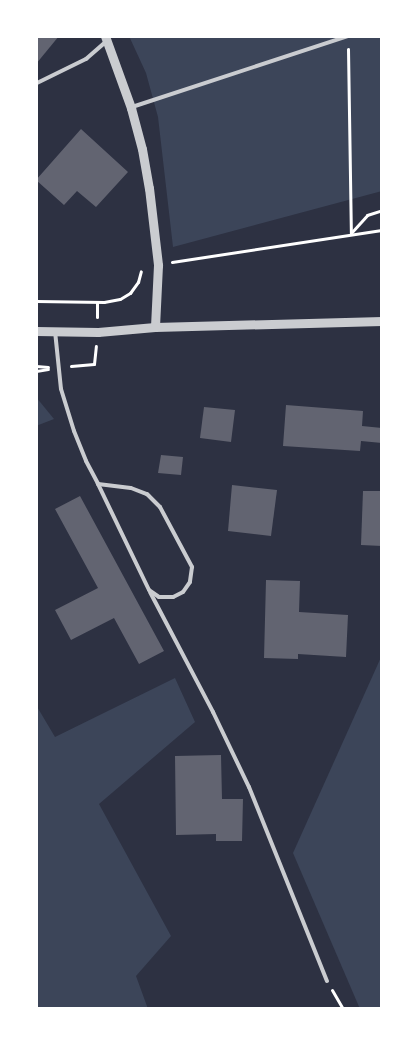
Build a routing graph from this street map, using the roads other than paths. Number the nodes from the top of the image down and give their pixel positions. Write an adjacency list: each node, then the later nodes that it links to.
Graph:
1 (348, 37): 4 (lane)
2 (106, 39): 3 (lane); 4 (street)
3 (37, 83)
4 (131, 108): 6 (street)
5 (382, 321): 6 (street)
6 (155, 327): 8 (street)
7 (36, 331): 8 (street)
8 (55, 331): 9 (lane)
9 (98, 484): 10 (lane); 10 (lane)
10 (149, 590): 11 (lane)
11 (327, 981)

